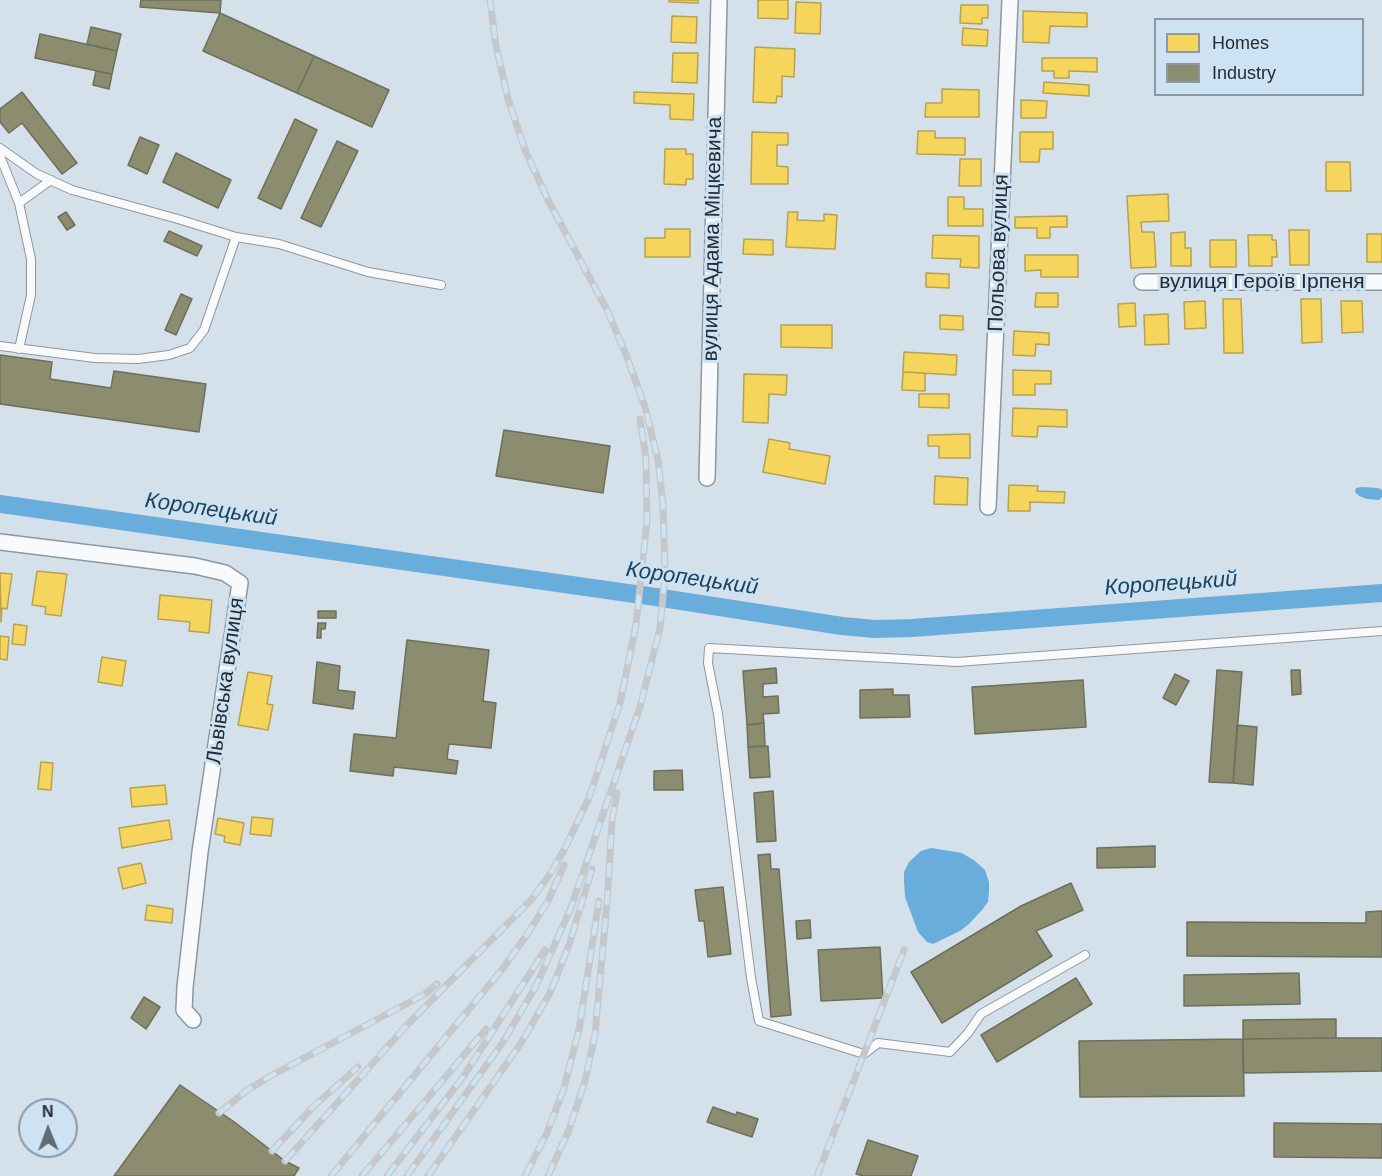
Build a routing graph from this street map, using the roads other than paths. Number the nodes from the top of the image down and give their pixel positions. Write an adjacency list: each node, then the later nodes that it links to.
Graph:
1 (719, 0): 13 (street, вулиця Адама Міцкевича)
2 (1010, 0): 14 (street, Польова вулиця)
3 (0, 148): 5 (lane)
4 (0, 156): 6 (lane)
5 (51, 180): 6 (lane); 7 (lane)
6 (19, 203): 12 (lane)
7 (236, 237): 10 (lane); 12 (lane)
8 (1142, 282): 9 (street, вулиця Героїв Ірпеня)
9 (1382, 282)
10 (441, 285)
11 (0, 346): 12 (lane)
12 (19, 349)
13 (707, 478)
14 (988, 507)
15 (0, 542): 18 (street, Львівська вулиця)
16 (1382, 631): 17 (lane)
17 (1085, 955)
18 (193, 1020)

